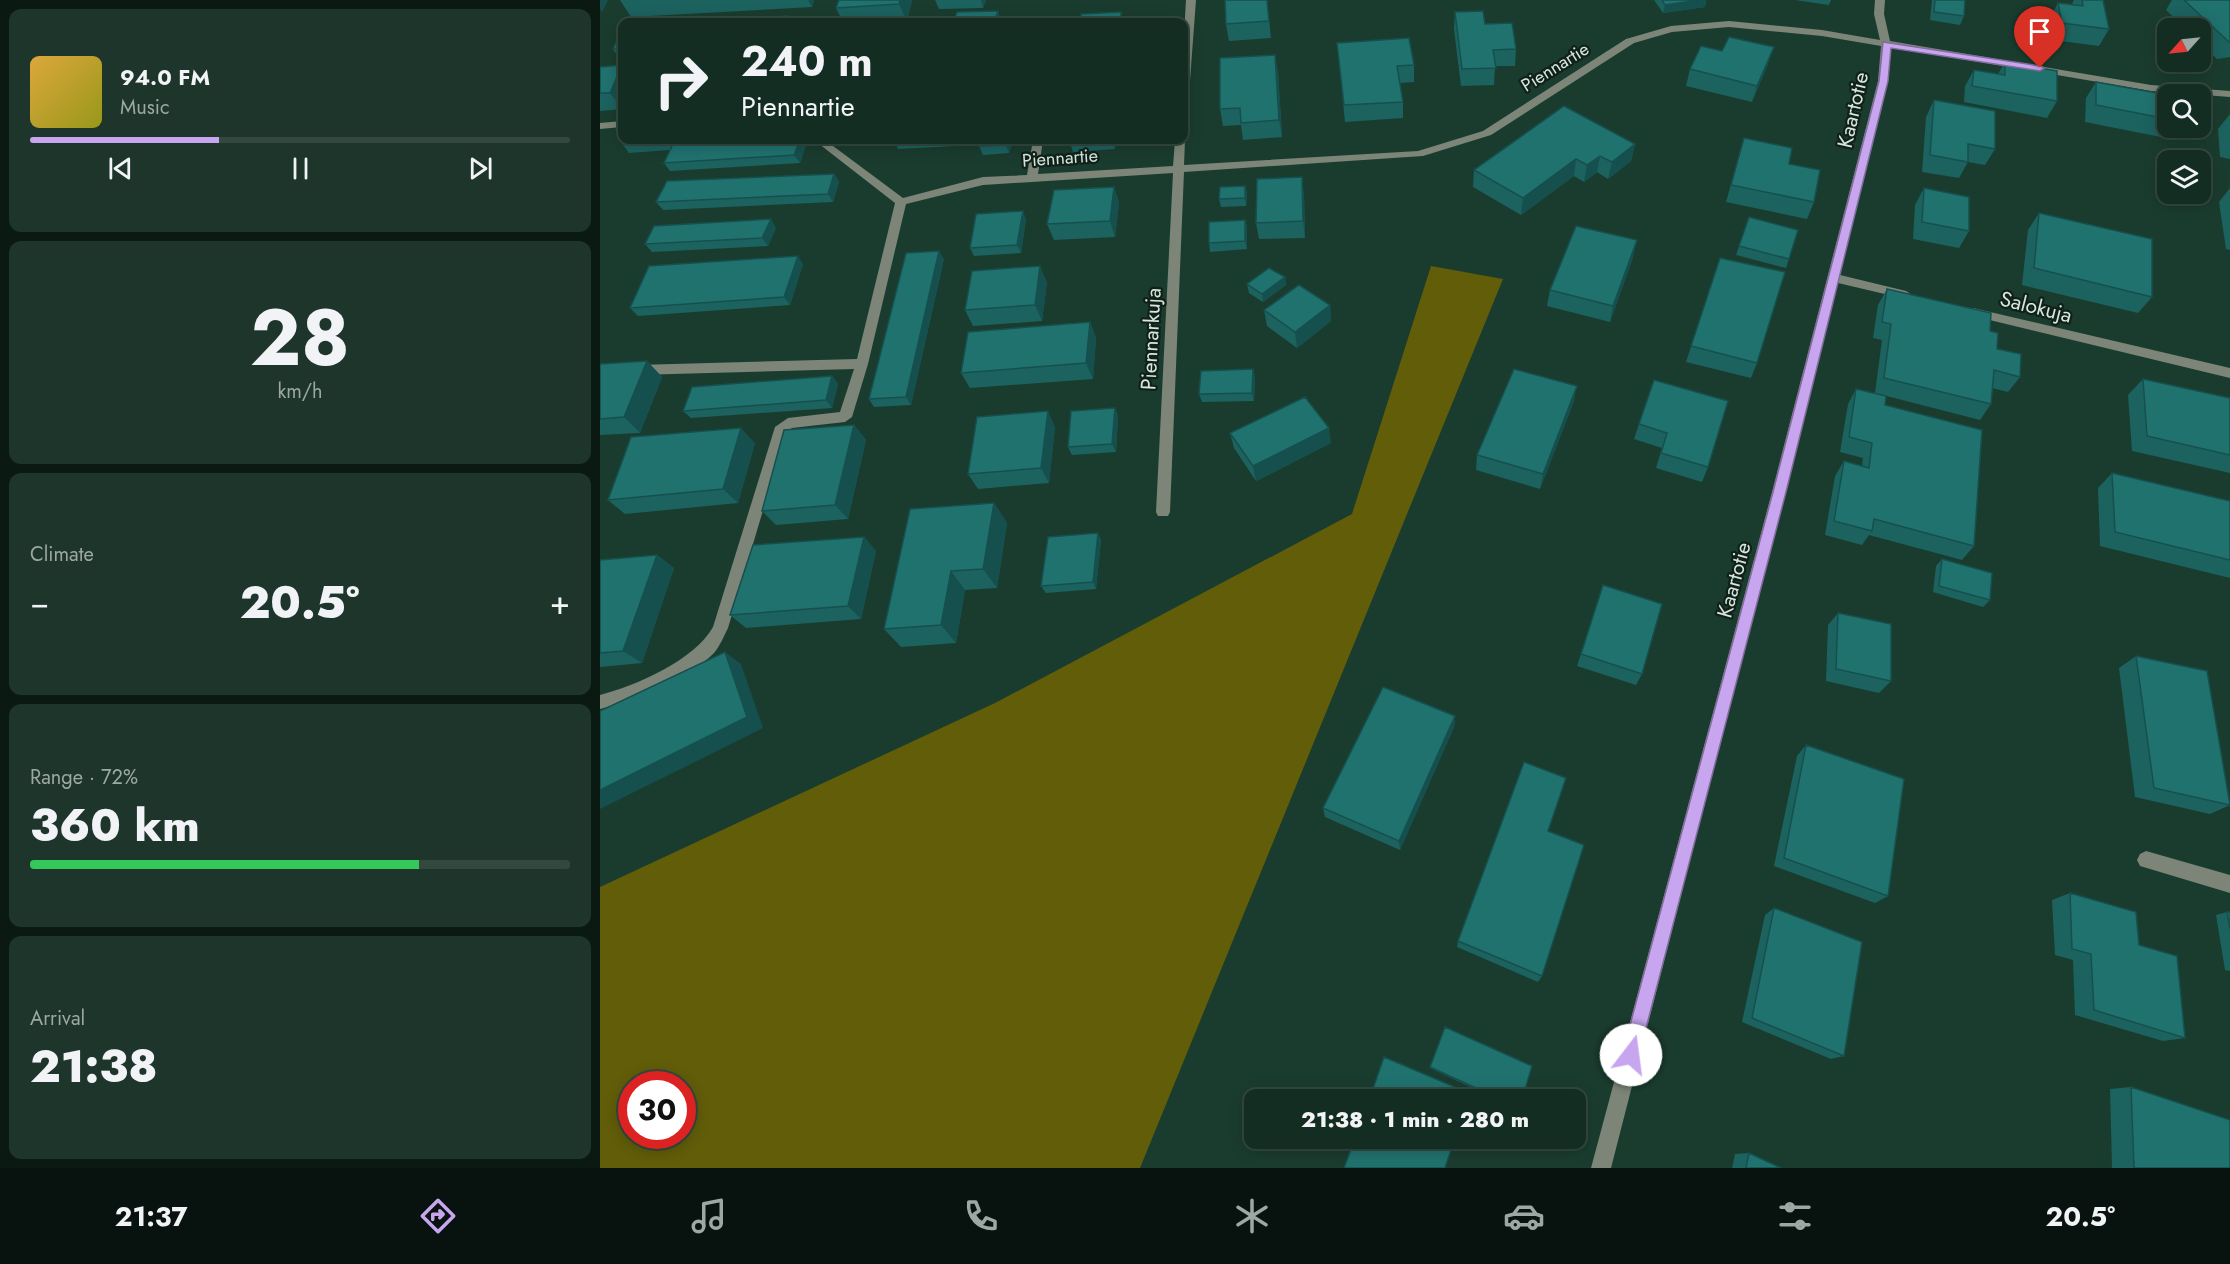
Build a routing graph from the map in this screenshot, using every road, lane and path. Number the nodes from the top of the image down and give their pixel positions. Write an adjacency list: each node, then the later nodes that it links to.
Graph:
1 (1191, 0): 3 (street)
2 (1880, 0): 4 (street, Kaartotie)
3 (1188, 40)
4 (1886, 44): 5 (street, Piennartie); 11 (street, Piennartie); 14 (street, Kaartotie)
5 (2230, 94)
6 (618, 124): 7 (street)
7 (600, 126)
8 (824, 144): 13 (street)
9 (1037, 144): 12 (street)
10 (1180, 144): 11 (street, Piennarkuja)
11 (1178, 169): 12 (street, Piennartie); 20 (street, Piennarkuja)
12 (1032, 178): 13 (street, Piennartie)
13 (902, 202): 17 (street)
14 (1833, 278): 15 (street); 24 (street, Kaartotie)
15 (1915, 298)
16 (1962, 309): 19 (street, Salokuja)
17 (862, 364): 18 (street); 21 (street)
18 (600, 371)
19 (2230, 374)
20 (1162, 512)
21 (600, 702)
22 (2145, 860): 23 (street)
23 (2230, 884)
24 (1601, 1168)

